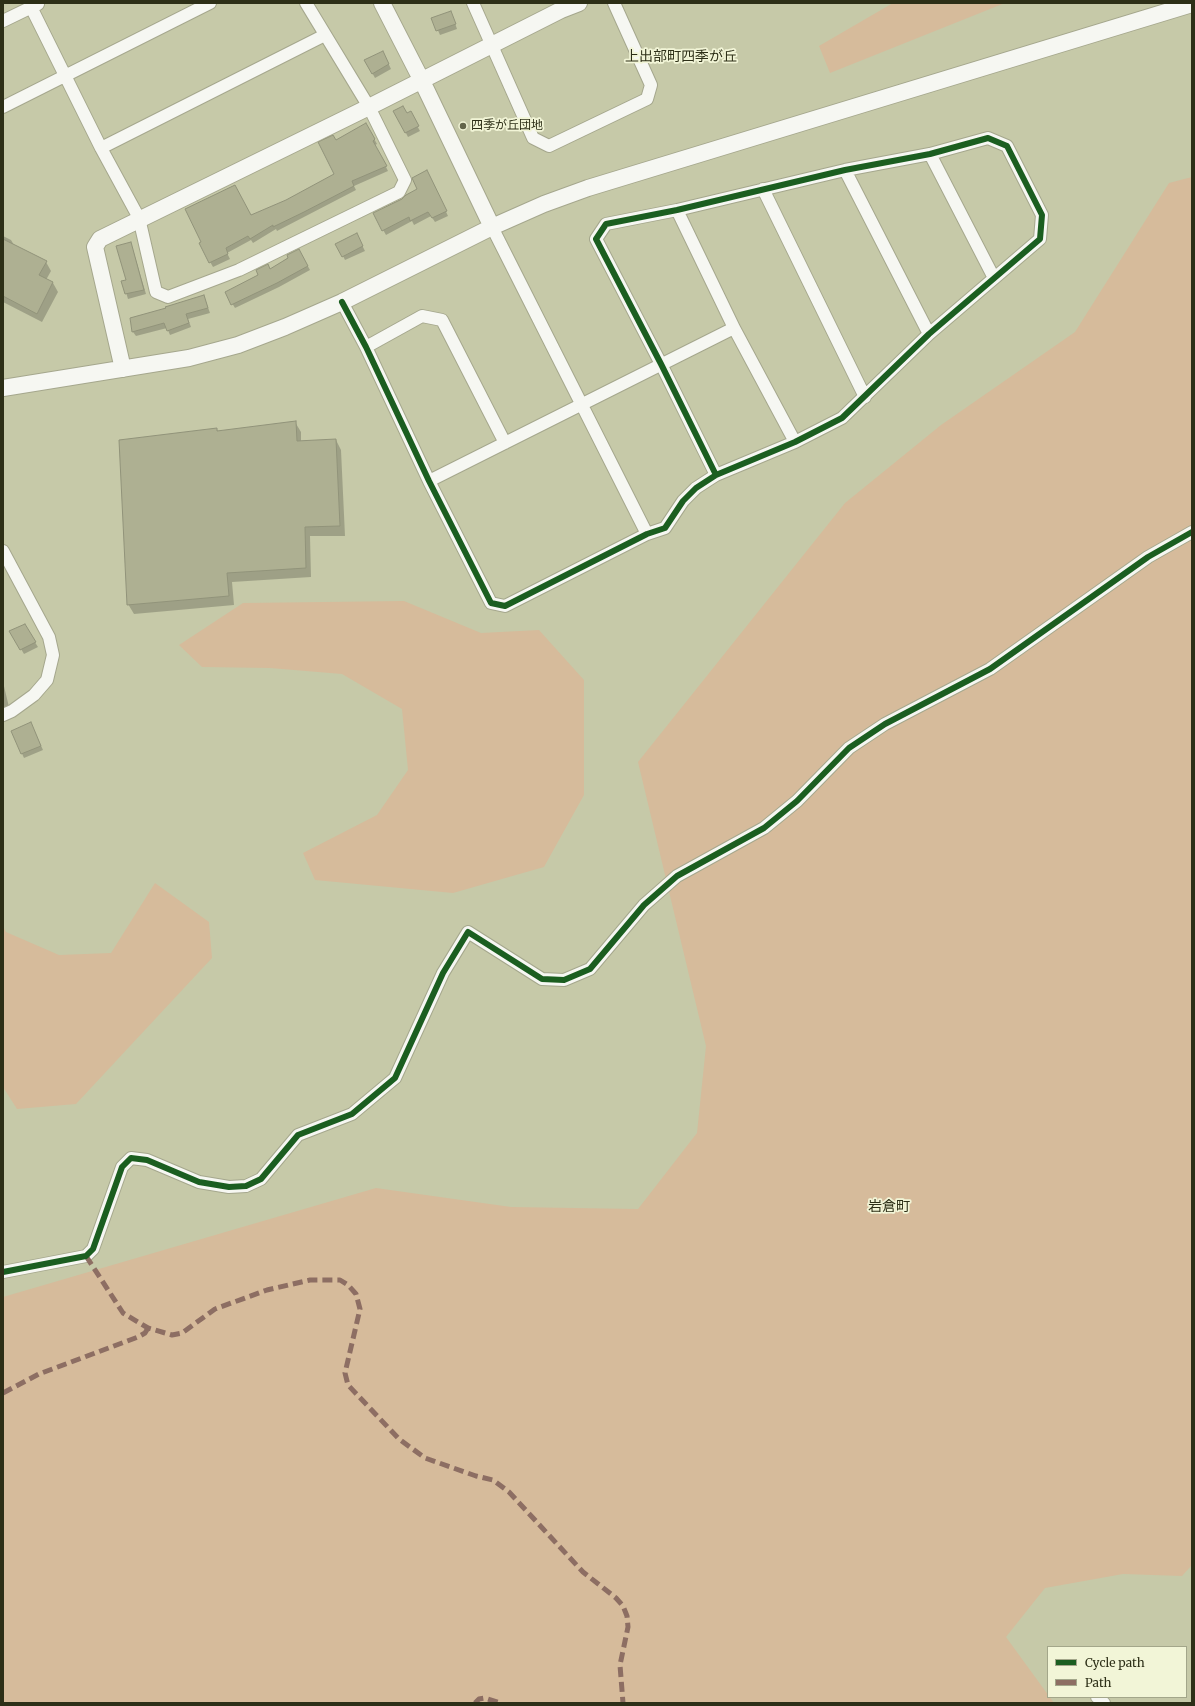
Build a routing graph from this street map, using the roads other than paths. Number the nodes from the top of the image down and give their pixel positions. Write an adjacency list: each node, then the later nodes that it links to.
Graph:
1 (210, 3): 12 (street)
2 (306, 3): 10 (street)
3 (382, 3): 13 (street)
4 (473, 3): 11 (street)
5 (579, 3): 11 (street)
6 (614, 3): 11 (street)
7 (1192, 4): 22 (street)
8 (35, 5): 9 (street); 12 (street)
9 (3, 21)
10 (325, 35): 15 (street); 16 (street)
11 (492, 45): 13 (street)
12 (64, 75): 14 (street); 16 (street)
13 (422, 81): 15 (street); 22 (street)
14 (3, 107)
15 (369, 108): 21 (street); 21 (street)
16 (100, 148): 21 (street)
17 (930, 154): 18 (street); 23 (street); 23 (street)
18 (845, 170): 19 (street); 26 (street)
19 (763, 189): 20 (street); 31 (street)
20 (677, 210): 25 (street); 28 (street)
21 (139, 218): 29 (street)
22 (492, 227): 24 (street); 32 (street)
23 (994, 278): 26 (street)
24 (342, 302): 27 (street); 29 (street)
25 (734, 328): 28 (street); 33 (street)
26 (929, 334): 31 (street)
27 (366, 347): 34 (street); 36 (street)
28 (661, 364): 32 (street); 35 (street)
29 (123, 369): 30 (street)
30 (3, 388)
31 (864, 397): 33 (street)
32 (582, 405): 34 (street); 38 (street)
33 (795, 442): 35 (street)
34 (505, 443): 36 (street)
35 (716, 475): 38 (street)
36 (429, 481): 38 (street)
37 (1192, 532): 41 (street)
38 (647, 534)
39 (3, 551): 40 (street)
40 (3, 715)
41 (3, 1272)

